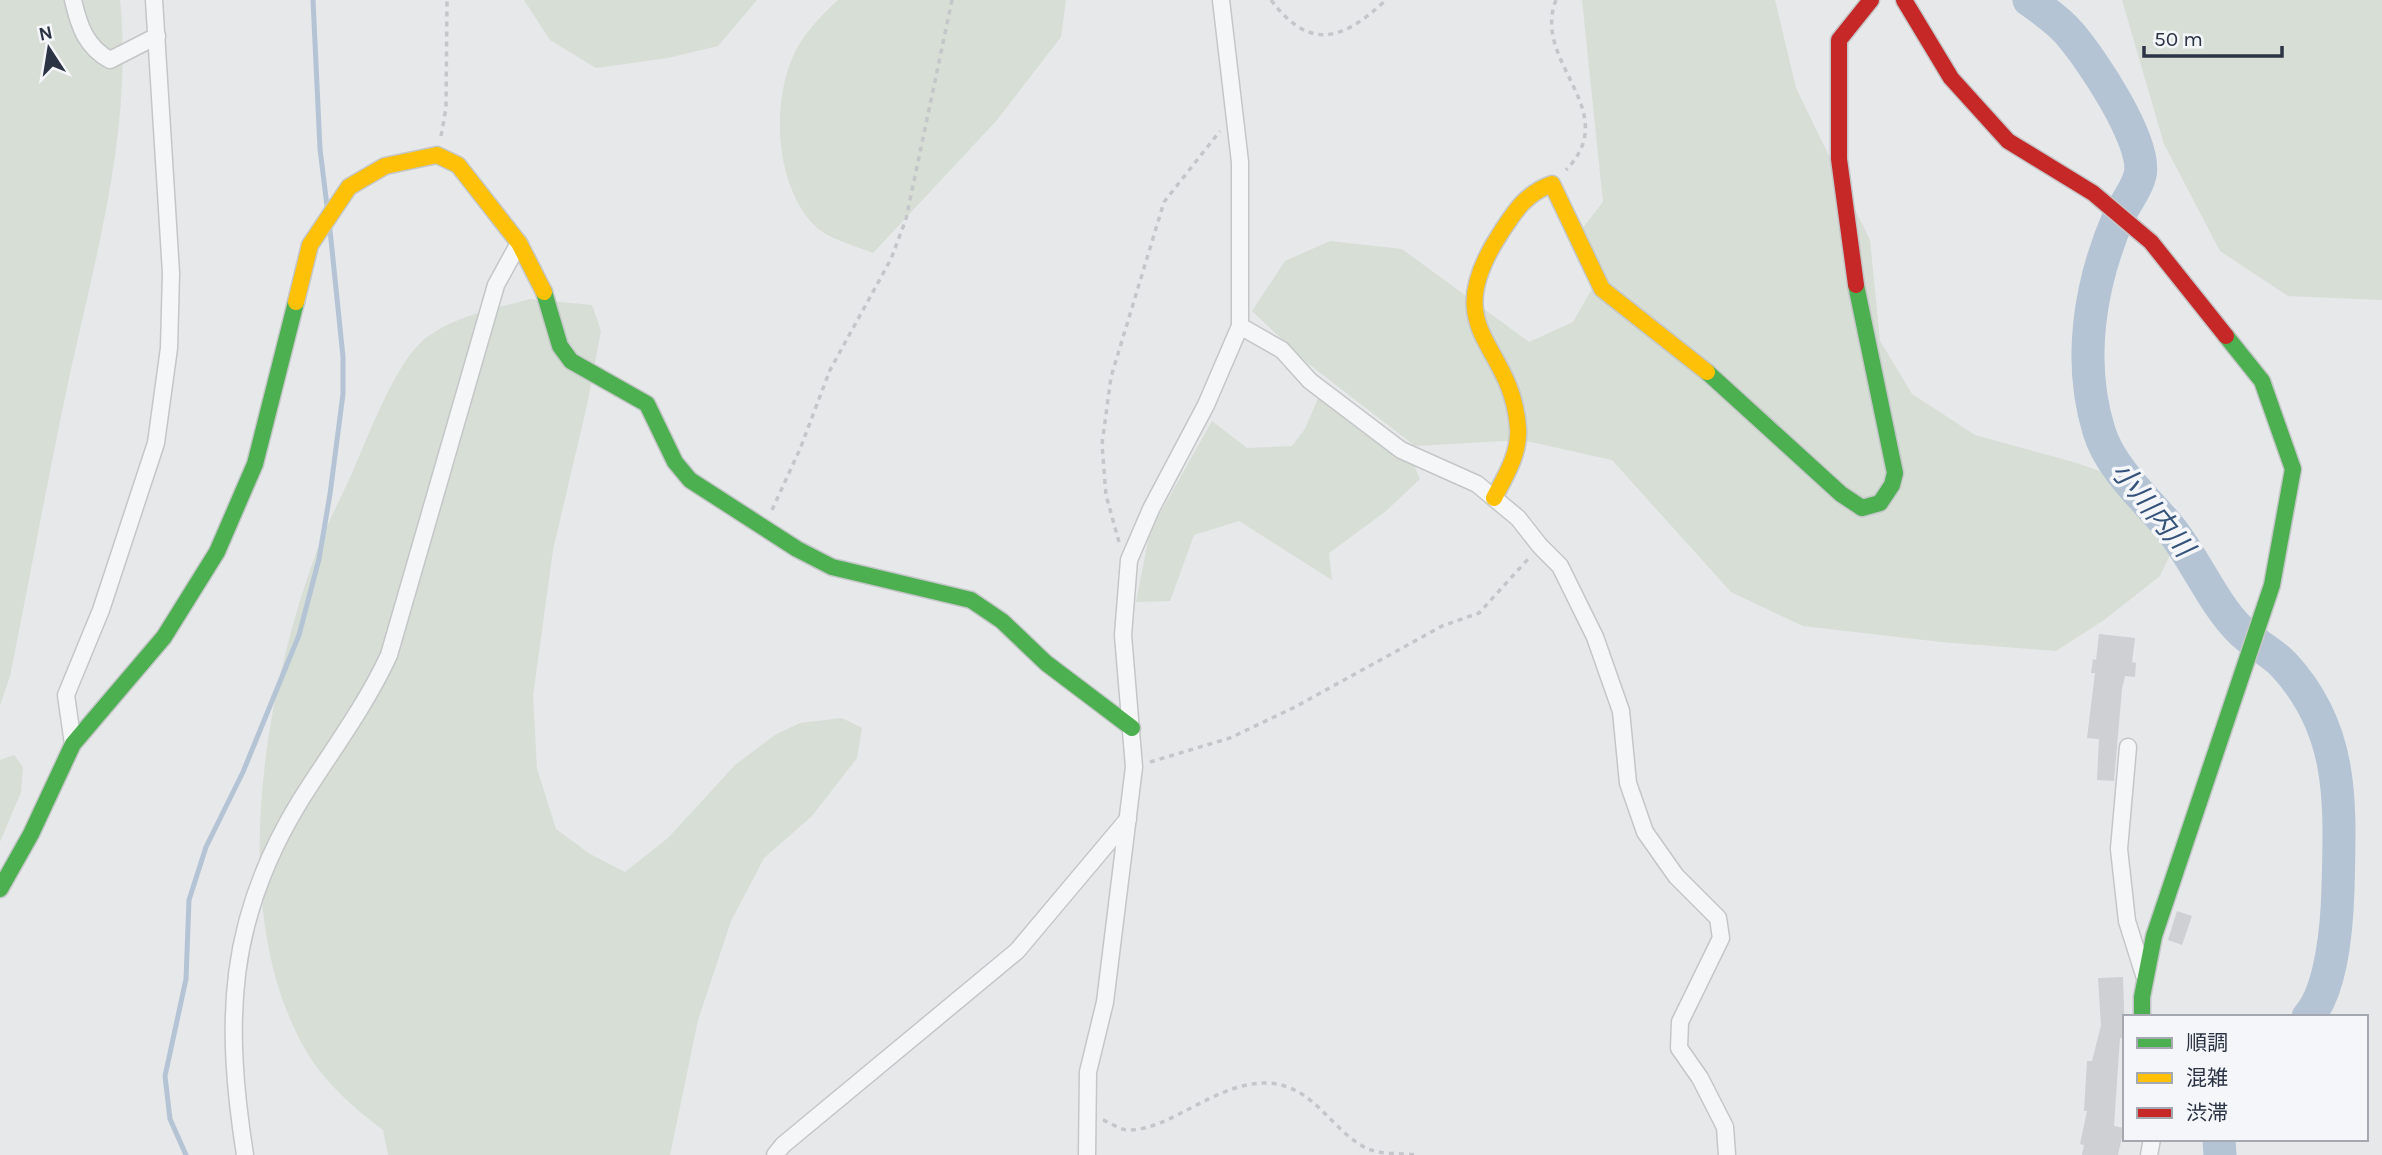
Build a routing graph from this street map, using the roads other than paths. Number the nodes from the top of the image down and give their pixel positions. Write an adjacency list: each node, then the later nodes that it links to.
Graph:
1 (73, 0): 6 (street)
2 (154, 0): 6 (street)
3 (1221, 0): 8 (street)
4 (1871, 0): 9 (street)
5 (1904, 0): 15 (street)
6 (157, 36): 11 (street)
7 (519, 243): 10 (street); 11 (street); 17 (street)
8 (1240, 326): 9 (street); 10 (street)
9 (1494, 498): 20 (street)
10 (1132, 728): 13 (street)
11 (72, 744): 14 (street)
12 (2128, 747): 15 (street)
13 (1128, 819): 18 (street); 19 (street)
14 (0, 889)
15 (2145, 980): 16 (street)
16 (2142, 1015)
17 (244, 1155)
18 (775, 1155)
19 (1087, 1155)
20 (1727, 1155)

